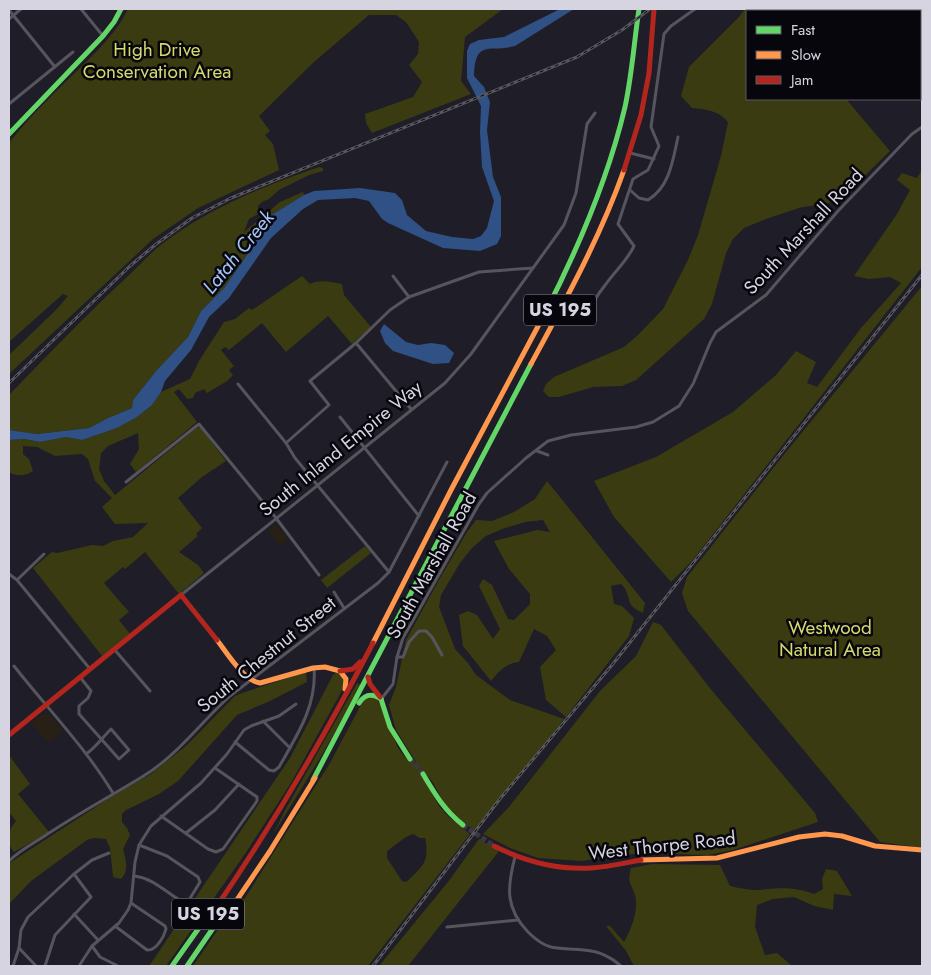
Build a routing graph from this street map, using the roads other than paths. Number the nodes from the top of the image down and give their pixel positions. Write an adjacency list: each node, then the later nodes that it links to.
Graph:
1 (21, 9): 8 (street)
2 (81, 9): 10 (street)
3 (121, 9): 10 (main road)
4 (638, 9): 27 (main road, US 195)
5 (654, 9): 18 (main road, US 195)
6 (695, 9): 19 (street)
7 (9, 10): 8 (street)
8 (13, 15): 9 (street); 12 (street)
9 (9, 19)
10 (103, 36): 16 (main road)
11 (73, 52): 12 (street)
12 (55, 67): 13 (street)
13 (9, 102)
14 (596, 113): 21 (street, South Inland Empire Way)
15 (922, 127): 32 (street, South Marshall Road)
16 (9, 134)
17 (678, 137): 20 (street)
18 (630, 153): 19 (street); 34 (main road, US 195)
19 (654, 159): 20 (street)
20 (630, 190): 24 (street)
21 (534, 268): 23 (street); 28 (street, South Inland Empire Way)
22 (393, 276): 23 (street)
23 (409, 297): 25 (street)
24 (587, 314)
25 (356, 343): 28 (street); 30 (street)
26 (238, 384): 30 (street)
27 (499, 400): 34 (main road); 49 (main road, US 195)
28 (412, 409): 31 (street, South Inland Empire Way)
29 (340, 417): 31 (street)
30 (286, 443): 37 (street)
31 (364, 447): 37 (street, South Inland Empire Way); 38 (street)
32 (536, 451): 33 (street); 51 (street, South Marshall Road)
33 (548, 455)
34 (479, 461): 57 (main road, US 195)
35 (447, 462): 38 (street, South Chestnut Street)
36 (126, 482): 39 (street)
37 (318, 485): 39 (street, South Inland Empire Way); 41 (street)
38 (419, 516): 41 (street, South Chestnut Street)
39 (276, 518): 43 (street); 46 (street, South Inland Empire Way)
40 (44, 554): 44 (street)
41 (389, 572): 47 (street, South Chestnut Street)
42 (9, 574): 44 (street)
43 (319, 575)
44 (17, 580): 54 (street)
45 (334, 592): 47 (street)
46 (181, 596): 48 (main road, South Inland Empire Way); 58 (main road)
47 (344, 608): 58 (street, South Chestnut Street)
48 (114, 649): 54 (main road, South Inland Empire Way); 59 (street)
49 (369, 651): 55 (main road); 70 (main road, US 195)
50 (442, 655): 51 (street)
51 (397, 657): 60 (street, South Marshall Road)
52 (14, 666): 62 (street)
53 (314, 668): 55 (main road); 58 (main road); 67 (street)
54 (90, 669): 56 (main road, South Inland Empire Way)
55 (340, 671): 70 (main road)
56 (80, 677): 62 (main road, South Inland Empire Way); 65 (street)
57 (368, 677): 60 (main road); 73 (main road, US 195)
58 (252, 681): 75 (street, South Chestnut Street)
59 (150, 691)
60 (381, 699): 69 (main road); 73 (main road)
61 (296, 704): 63 (street)
62 (46, 706): 64 (main road, South Inland Empire Way); 68 (street)
63 (263, 722): 66 (street); 67 (street)
64 (9, 735)
65 (102, 738): 65 (street); 68 (street)
66 (235, 742): 67 (street); 71 (street)
67 (290, 748)
68 (86, 754): 75 (street)
69 (410, 759)
70 (308, 762): 85 (main road, US 195)
71 (215, 768): 74 (street); 76 (street)
72 (424, 774): 77 (main road)
73 (313, 780): 90 (main road, US 195)
74 (239, 784): 78 (street); 78 (street)
75 (113, 793): 84 (street, South Chestnut Street)
76 (161, 816): 78 (street); 79 (street)
77 (463, 825)
78 (186, 833)
79 (139, 845): 87 (street); 87 (street)
80 (494, 846): 83 (main road, West Thorpe Road)
81 (922, 850): 83 (main road, West Thorpe Road)
82 (109, 854): 86 (street)
83 (515, 857): 91 (street)
84 (9, 861)
85 (246, 862): 90 (main road); 102 (main road, US 195)
86 (74, 874): 89 (street); 96 (street)
87 (134, 876): 88 (street)
88 (131, 902): 92 (street); 92 (street)
89 (74, 914): 94 (street); 99 (street)
90 (218, 920): 103 (main road, US 195)
91 (518, 920): 93 (street); 104 (street)
92 (115, 926): 94 (street)
93 (447, 927)
94 (98, 940): 95 (street)
95 (92, 946): 100 (street); 101 (street)
96 (19, 948): 97 (street); 98 (street)
97 (13, 966)
98 (36, 966)
99 (45, 966)
100 (79, 966)
101 (118, 966)
102 (172, 966)
103 (187, 966)
104 (621, 966)

